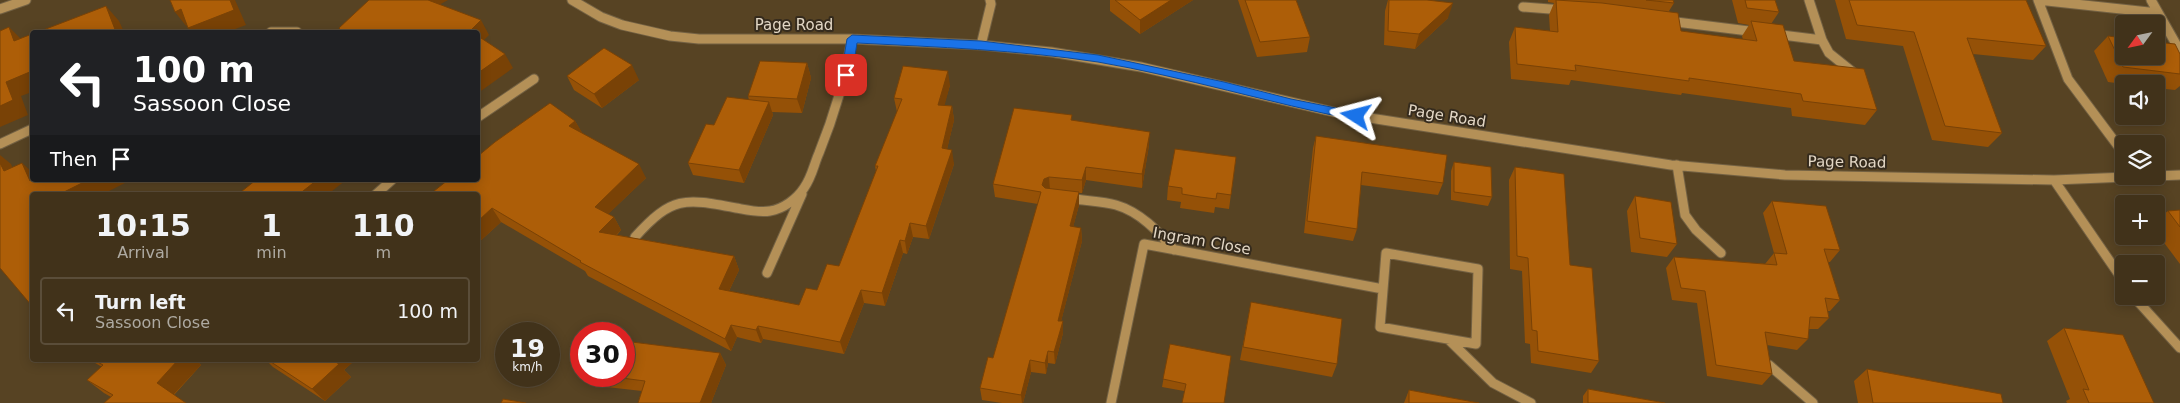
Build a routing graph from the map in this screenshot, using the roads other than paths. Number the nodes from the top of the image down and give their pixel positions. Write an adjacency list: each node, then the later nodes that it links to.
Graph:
1 (26, 0): 8 (street)
2 (572, 0): 12 (street, Page Road)
3 (990, 0): 14 (street)
4 (1810, 0): 13 (street)
5 (2038, 0): 10 (street); 20 (street)
6 (2151, 0): 10 (street)
7 (1523, 7): 9 (street)
8 (0, 9)
9 (1569, 10)
10 (2158, 13): 15 (street)
11 (1660, 20): 13 (street)
12 (852, 39): 14 (street, Page Road); 28 (street)
13 (1822, 40): 17 (street)
14 (981, 45): 22 (street, Page Road)
15 (2180, 50)
16 (534, 79): 18 (street)
17 (1862, 79)
18 (480, 116)
19 (30, 130): 21 (street)
20 (2115, 142)
21 (0, 144)
22 (1677, 166): 26 (street, Page Road); 33 (street)
23 (2180, 175): 24 (street)
24 (2165, 176)
25 (2115, 177): 26 (street, Page Road)
26 (2054, 180): 34 (street)
27 (390, 182): 29 (street)
28 (804, 189): 31 (street); 35 (street)
29 (378, 192)
30 (1058, 197): 32 (street)
31 (634, 237)
32 (1174, 250): 36 (street, Ingram Close); 41 (street, Ingram Close)
33 (1721, 253)
34 (2115, 269)
35 (767, 273)
36 (1383, 289): 38 (street); 38 (street)
37 (2142, 305): 39 (street)
38 (1448, 339): 42 (street)
39 (2180, 348)
40 (1769, 365): 43 (street)
41 (1111, 403)
42 (1531, 403)
43 (1813, 403)

